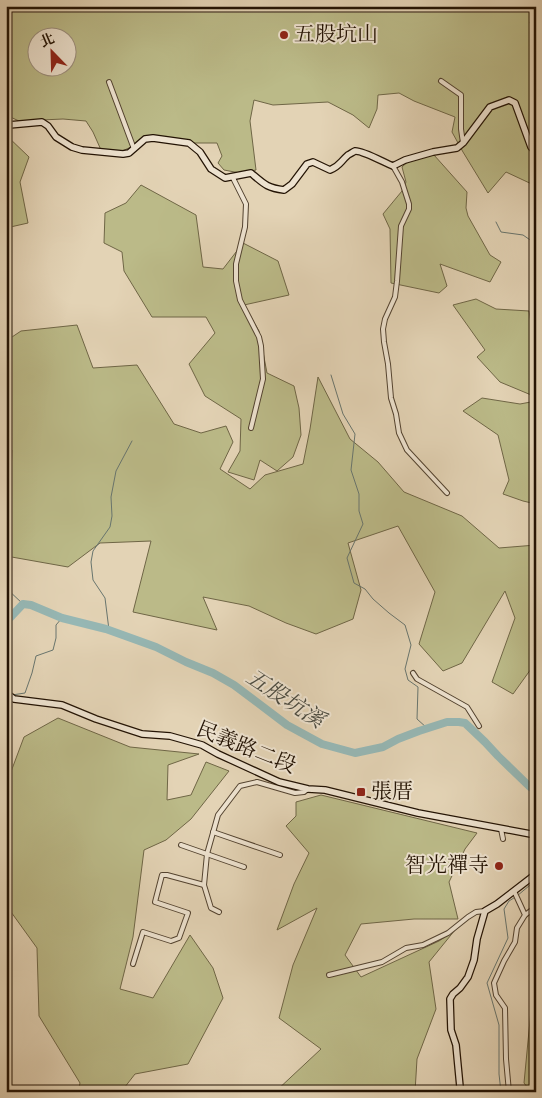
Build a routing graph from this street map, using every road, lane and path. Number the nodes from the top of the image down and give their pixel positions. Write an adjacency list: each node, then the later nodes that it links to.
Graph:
1 (441, 81): 4 (street)
2 (109, 82): 5 (street)
3 (6, 124): 5 (street)
4 (463, 143): 6 (street); 7 (street)
5 (134, 149): 8 (street)
6 (536, 152)
7 (393, 166): 8 (street); 10 (street)
8 (232, 176): 9 (street)
9 (252, 428)
10 (447, 493)
11 (413, 673): 13 (street)
12 (8, 694): 14 (street, 民義路二段)
13 (479, 726)
14 (308, 789): 15 (street, 民義路二段); 16 (street)
15 (501, 829): 17 (street, 民義路二段); 18 (street)
16 (213, 832): 20 (street); 21 (street)
17 (536, 836)
18 (503, 839)
19 (181, 844): 20 (street)
20 (207, 854): 22 (street); 24 (street)
21 (280, 855)
22 (244, 867)
23 (536, 874): 25 (street)
24 (204, 885): 28 (street); 30 (street)
25 (514, 892): 27 (street); 29 (street)
26 (536, 907): 29 (street)
27 (485, 911): 31 (street); 32 (street)
28 (219, 912)
29 (525, 915): 33 (street)
30 (133, 964)
31 (329, 974)
32 (461, 1092)
33 (509, 1092)

